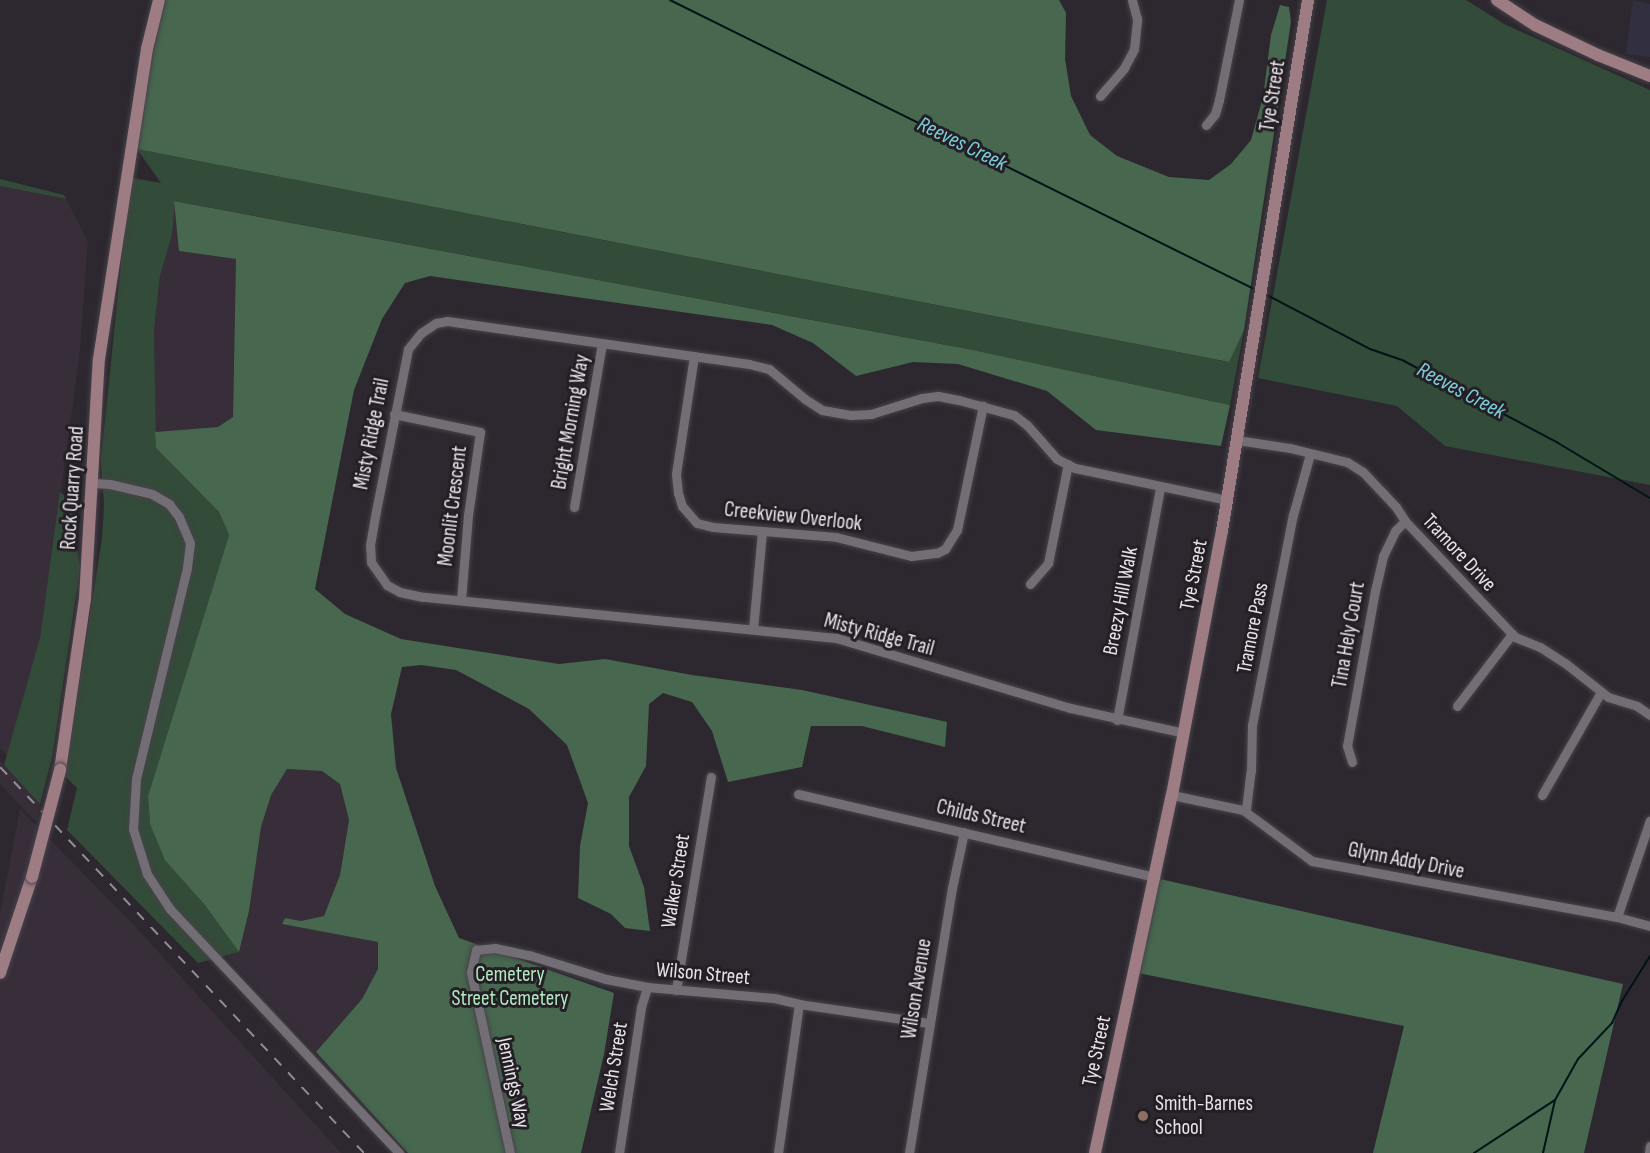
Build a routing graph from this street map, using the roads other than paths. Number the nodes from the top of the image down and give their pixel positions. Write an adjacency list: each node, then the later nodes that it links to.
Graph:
1 (159, 0): 16 (street, Rock Quarry Road)
2 (1131, 0): 7 (street)
3 (1239, 0): 8 (street)
4 (1308, 0): 13 (street, Tye Street)
5 (1497, 0): 6 (street)
6 (1650, 76)
7 (1100, 96)
8 (1206, 125)
9 (602, 343): 10 (street, Misty Ridge Trail); 12 (street, Misty Ridge Trail); 19 (street, Bright Morning Way)
10 (694, 356): 11 (street, Misty Ridge Trail); 21 (street, Creekview Overlook)
11 (983, 406): 15 (street, Misty Ridge Trail); 21 (street, Creekview Overlook)
12 (394, 414): 23 (street, Misty Ridge Trail); 23 (street, Moonlit Crescent)
13 (1237, 440): 14 (street, Tramore Drive); 18 (street, Tye Street)
14 (1310, 454): 20 (street, Tramore Drive); 36 (street, Tramore Pass)
15 (1068, 464): 17 (street, Misty Ridge Trail); 22 (street)
16 (93, 483): 43 (street, Rock Quarry Road, bridge); 49 (street)
17 (1160, 488): 18 (street, Misty Ridge Trail); 29 (street, Breezy Hill Walk)
18 (1227, 500): 30 (street, Tye Street)
19 (574, 507)
20 (1405, 521): 25 (street, Tramore Drive); 31 (street, Tina Hely Court)
21 (762, 532): 24 (street)
22 (1030, 584)
23 (461, 600): 24 (street, Misty Ridge Trail)
24 (753, 629): 29 (street, Misty Ridge Trail)
25 (1512, 634): 26 (street, Tramore Drive); 27 (street)
26 (1601, 692): 28 (street, Tramore Drive); 35 (street)
27 (1457, 706)
28 (1650, 715)
29 (1117, 720): 30 (street, Misty Ridge Trail)
30 (1184, 733): 34 (street, Tye Street)
31 (1352, 762)
32 (711, 777): 45 (street, Walker Street)
33 (798, 794): 38 (street, Childs Street)
34 (1172, 795): 36 (street, Glynn Addy Drive); 39 (street, Tye Street)
35 (1542, 795)
36 (1243, 810): 40 (street, Glynn Addy Drive)
37 (1650, 820): 40 (street)
38 (964, 832): 39 (street, Childs Street); 47 (street, Wilson Avenue)
39 (1155, 877): 54 (street, Tye Street)
40 (1617, 917): 41 (street, Glynn Addy Drive)
41 (1650, 926)
42 (476, 950): 44 (street, Wilson Street); 50 (street, Jennings Way)
43 (0, 973)
44 (647, 987): 45 (street, Wilson Street); 51 (street, Welch Street)
45 (676, 990): 46 (street, Wilson Street)
46 (800, 1004): 47 (street, Wilson Street); 52 (street)
47 (930, 1023): 53 (street, Wilson Avenue)
48 (1650, 1146): 55 (street)
49 (399, 1153)
50 (510, 1153)
51 (619, 1153)
52 (778, 1153)
53 (909, 1153)
54 (1095, 1153)
55 (1649, 1153)

